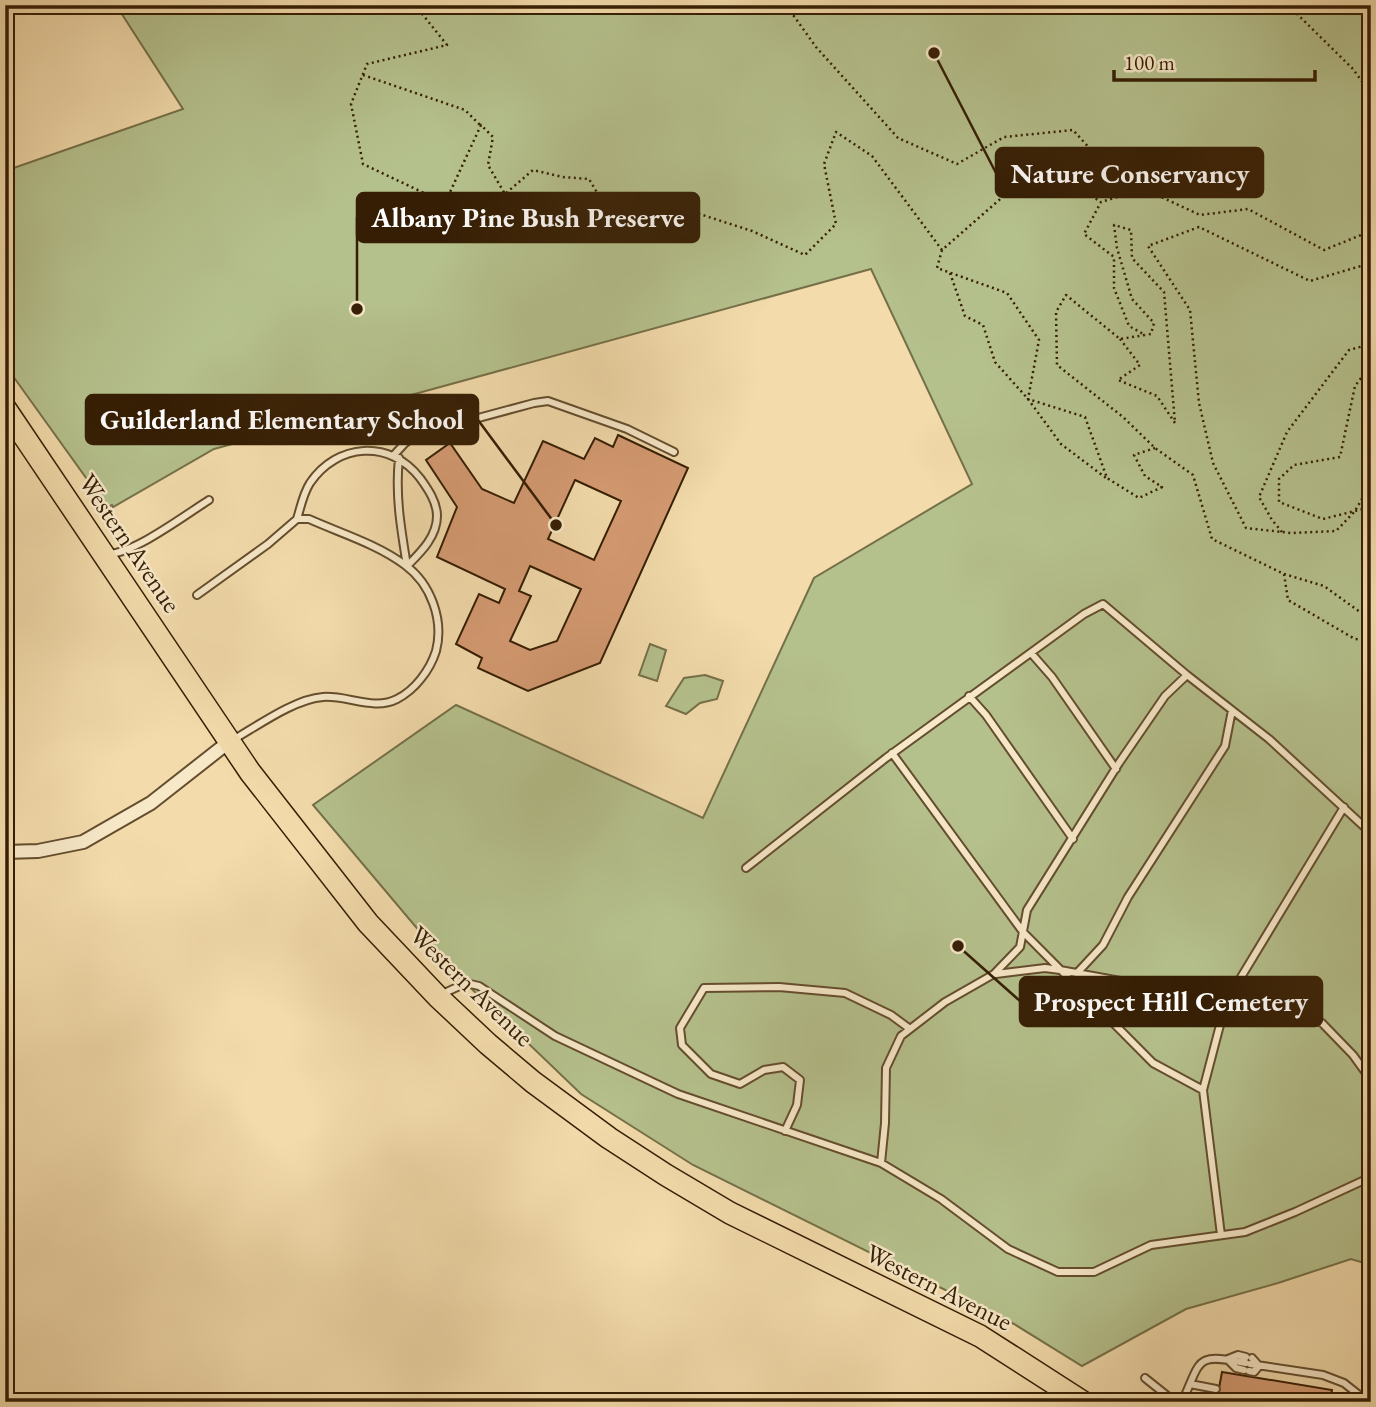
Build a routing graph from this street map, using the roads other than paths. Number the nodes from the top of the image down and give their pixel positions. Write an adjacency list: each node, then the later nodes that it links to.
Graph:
1 (5, 408): 6 (main road, Western Avenue)
2 (674, 452): 3 (lane)
3 (396, 457): 5 (lane); 7 (lane); 7 (lane)
4 (209, 500): 6 (lane)
5 (297, 519): 7 (lane); 8 (lane)
6 (103, 554): 13 (main road, Western Avenue)
7 (407, 566): 13 (lane)
8 (197, 595)
9 (1031, 653): 10 (lane); 11 (lane); 15 (lane)
10 (1188, 676): 12 (lane); 15 (lane)
11 (969, 696): 14 (lane); 18 (lane)
12 (1233, 710): 16 (lane); 23 (lane)
13 (230, 741): 19 (street); 25 (main road, Western Avenue)
14 (892, 753): 20 (lane); 21 (lane)
15 (1116, 768): 18 (lane)
16 (1344, 807): 17 (lane); 26 (lane)
17 (1371, 832)
18 (1073, 839): 21 (lane)
19 (5, 852)
20 (746, 869)
21 (1023, 932): 22 (lane); 24 (lane)
22 (1060, 970): 23 (lane); 24 (lane); 29 (lane)
23 (1078, 972): 26 (lane)
24 (994, 974): 27 (lane)
25 (438, 997): 30 (lane); 40 (main road, Western Avenue)
26 (1226, 1002): 28 (lane); 29 (lane)
27 (910, 1030): 30 (lane); 31 (lane)
28 (1371, 1080)
29 (1203, 1090): 33 (lane)
30 (786, 1131): 31 (lane)
31 (881, 1163): 33 (lane)
32 (1371, 1177): 33 (lane)
33 (1220, 1235)
34 (1228, 1360): 35 (lane); 35 (lane); 38 (lane)
35 (1248, 1364): 36 (lane); 36 (lane)
36 (1259, 1366): 43 (lane)
37 (1145, 1378): 41 (lane)
38 (1190, 1384): 39 (lane); 42 (lane)
39 (1216, 1389)
40 (1083, 1402)
41 (1175, 1402)
42 (1182, 1402)
43 (1368, 1402)

